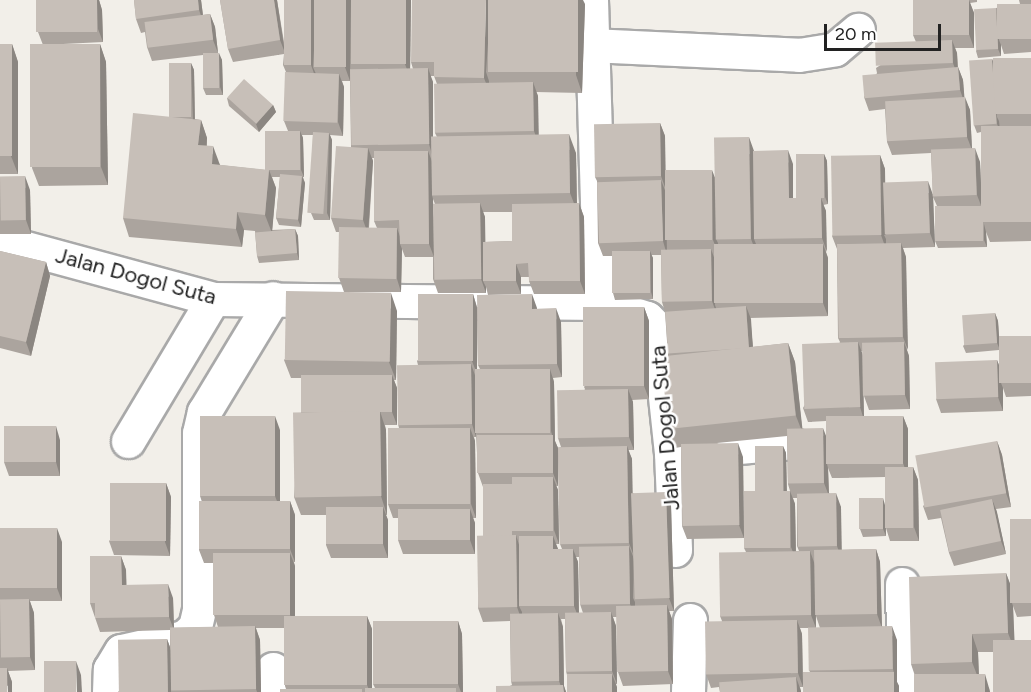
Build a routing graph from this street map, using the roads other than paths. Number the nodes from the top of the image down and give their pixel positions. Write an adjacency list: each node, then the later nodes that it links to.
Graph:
1 (591, 0): 3 (street)
2 (858, 30): 3 (street)
3 (590, 45): 7 (street)
4 (0, 241): 6 (street, Jalan Dogol Suta)
5 (273, 298): 6 (street, Jalan Dogol Suta); 7 (street, Jalan Dogol Suta); 14 (street)
6 (213, 299): 8 (street)
7 (600, 303): 10 (street, Jalan Dogol Suta)
8 (128, 441)
9 (784, 444): 10 (street)
10 (671, 453): 11 (street, Jalan Dogol Suta)
11 (675, 550)
12 (902, 584): 16 (street)
13 (690, 620): 15 (street)
14 (108, 692)
15 (688, 692)
16 (904, 692)

